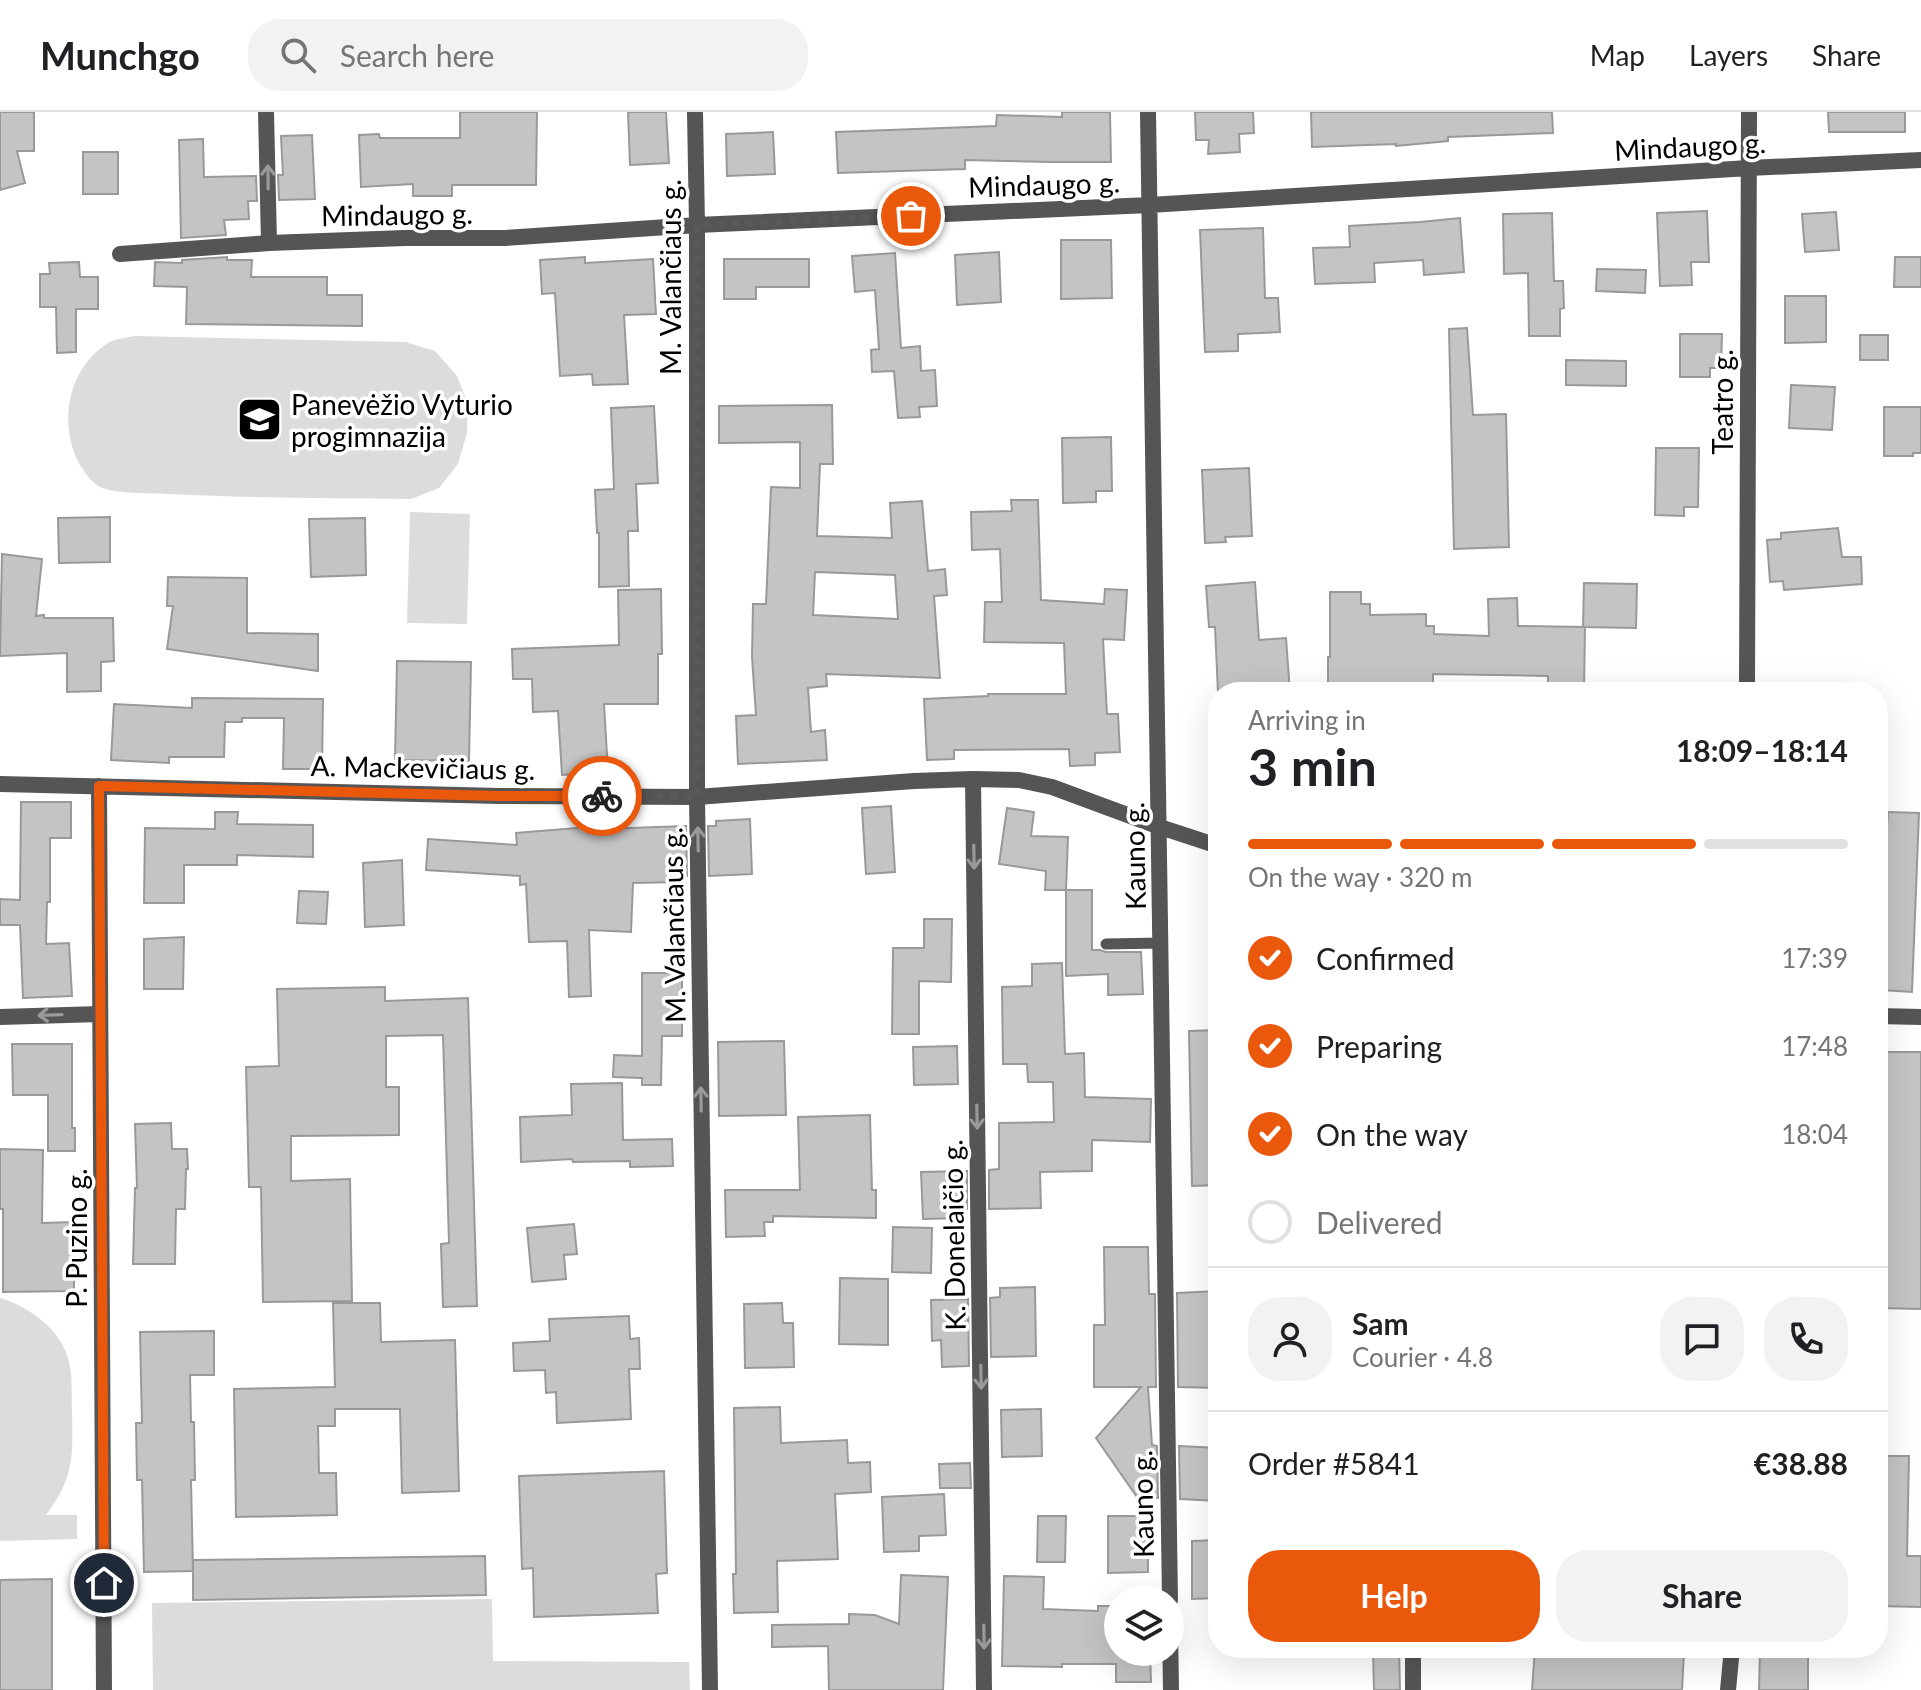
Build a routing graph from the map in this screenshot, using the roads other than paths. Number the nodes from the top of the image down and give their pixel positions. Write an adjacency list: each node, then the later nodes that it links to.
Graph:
1 (266, 112): 9 (street, one-way to 1)
2 (695, 112): 8 (street, M. Valančiaus g.)
3 (1148, 112): 7 (street, Kauno g.)
4 (1749, 112): 6 (street, Teatro g.)
5 (1921, 160): 6 (street, Mindaugo g.)
6 (1749, 168): 7 (street, Mindaugo g.); 11 (street, Teatro g.)
7 (1149, 205): 8 (street, Mindaugo g.); 16 (street, Kauno g.)
8 (697, 225): 9 (street, Mindaugo g.); 15 (street, M. Valančiaus g.)
9 (269, 243): 10 (street, Mindaugo g.)
10 (120, 254)
11 (1747, 682)
12 (973, 779): 15 (street, A. Mackevičiaus g.); 16 (street, A. Mackevičiaus g.); 30 (street, K. Donelaičio g., one-way to 30)
13 (0, 784): 14 (street, A. Mackevičiaus g.)
14 (99, 786): 15 (street, A. Mackevičiaus g.); 20 (street, P. Puzino g.)
15 (697, 797): 29 (street, M. Valančiaus g., one-way to 15)
16 (1160, 827): 17 (street, A. Mackevičiaus g.); 18 (street, Kauno g.)
17 (1208, 843)
18 (1162, 943): 19 (lane); 24 (street, Kauno g.)
19 (1106, 944)
20 (100, 1014): 22 (street, one-way to 22); 28 (street, P. Puzino g.)
21 (1888, 1016): 23 (street)
22 (0, 1017)
23 (1921, 1017)
24 (1170, 1586)
25 (1413, 1658): 32 (street)
26 (1731, 1658): 33 (street)
27 (1171, 1666): 31 (street)
28 (104, 1690)
29 (710, 1690)
30 (984, 1690)
31 (1171, 1690)
32 (1413, 1690)
33 (1728, 1690)

